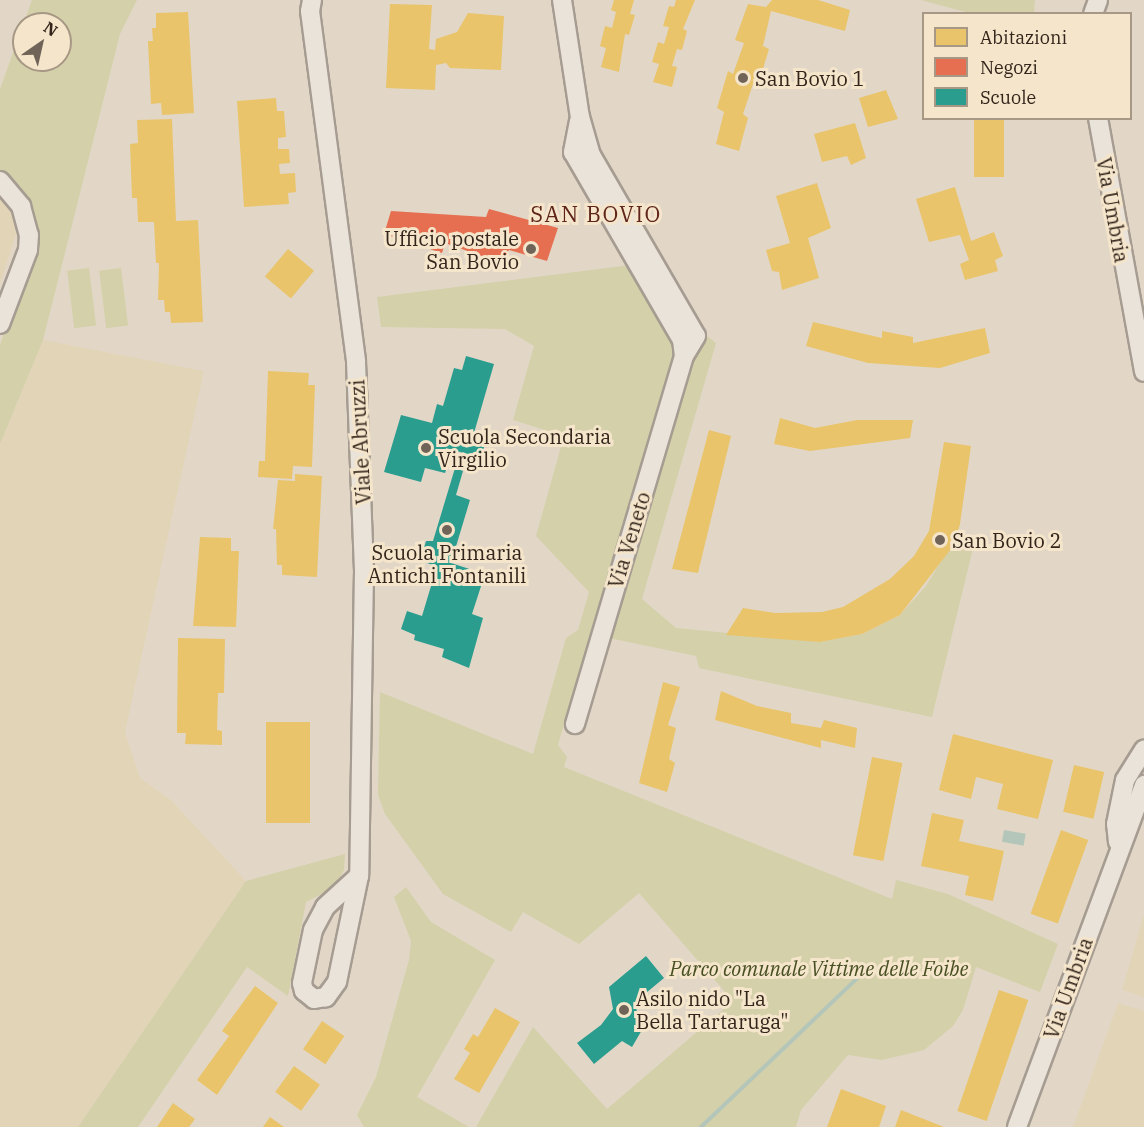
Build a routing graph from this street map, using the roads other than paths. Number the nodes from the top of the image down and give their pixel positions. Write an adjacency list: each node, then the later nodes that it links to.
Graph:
1 (562, 0): 7 (street, Via Veneto)
2 (309, 4): 11 (street, Viale Abruzzi)
3 (1098, 120): 6 (street, Via Umbria)
4 (0, 181): 5 (street)
5 (0, 324)
6 (1144, 372)
7 (575, 724)
8 (1144, 749): 10 (street, Via Umbria)
9 (1144, 785): 10 (street, Via Umbria)
10 (1119, 850): 12 (street, Via Umbria)
11 (359, 876): 11 (street, Viale Abruzzi)
12 (1017, 1127)

